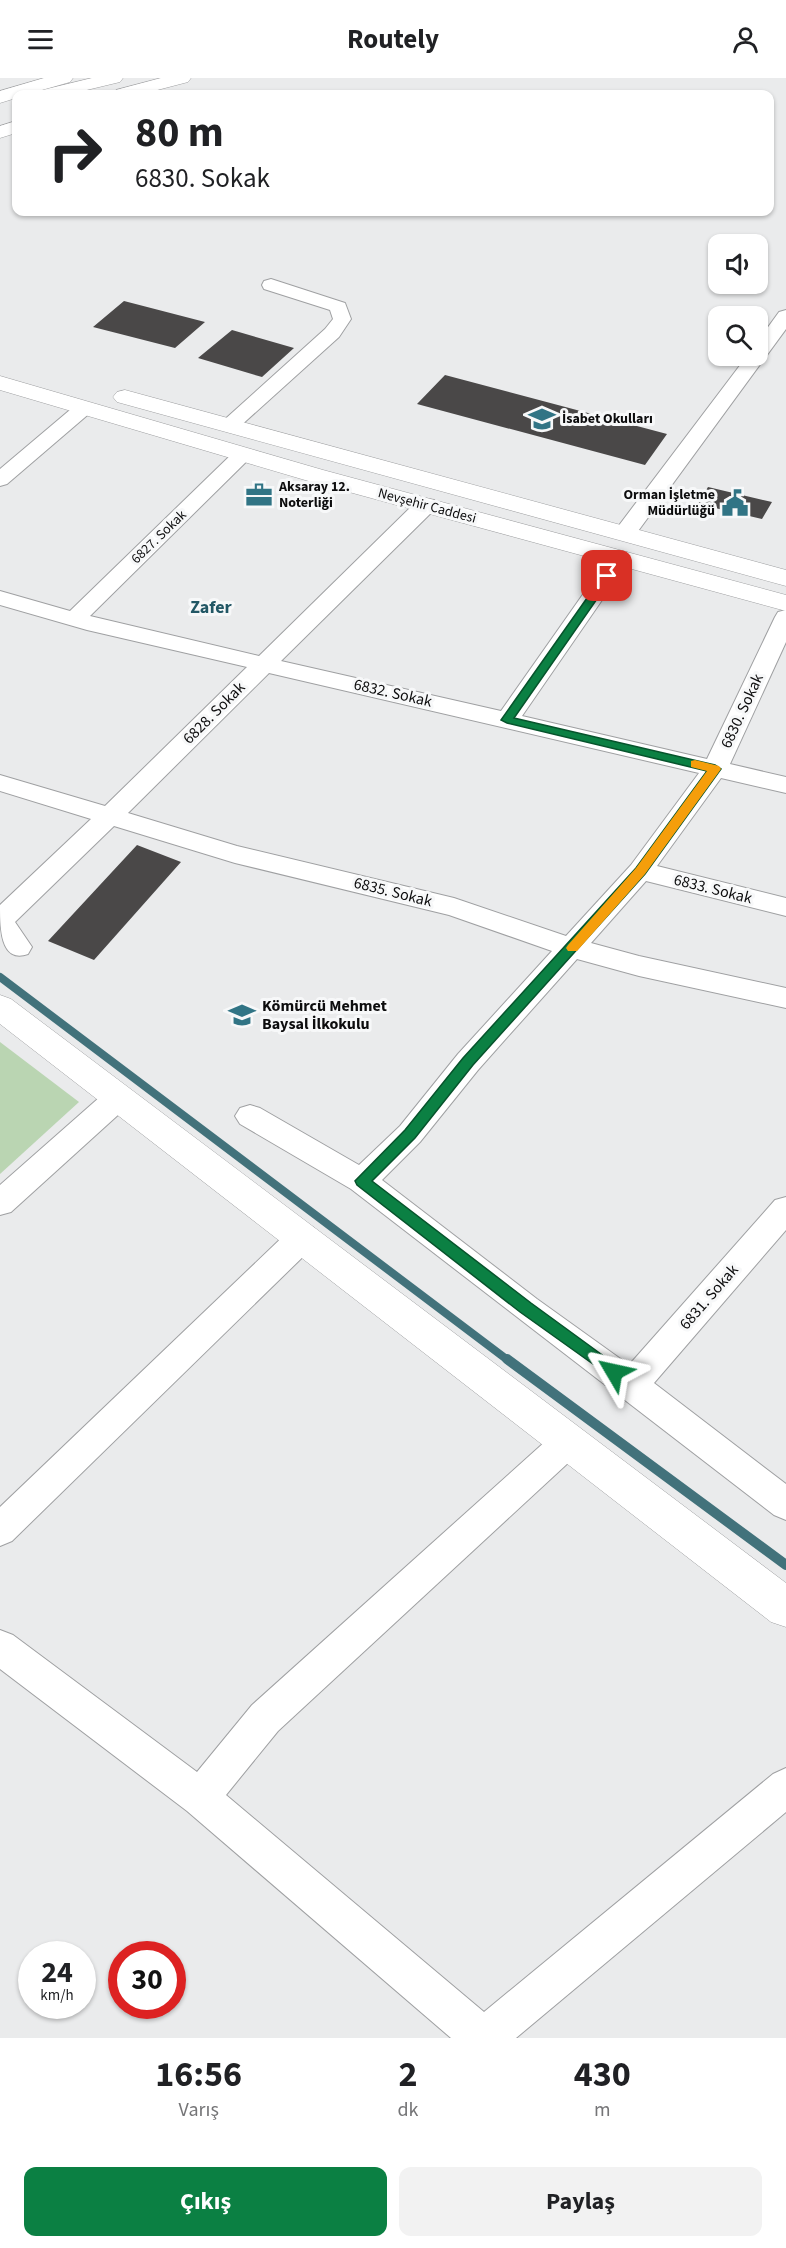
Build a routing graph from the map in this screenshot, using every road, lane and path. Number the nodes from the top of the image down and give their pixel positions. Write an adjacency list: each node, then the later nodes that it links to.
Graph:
1 (64, 78): 5 (main road)
2 (114, 78): 6 (main road)
3 (160, 78): 7 (main road)
4 (182, 78): 8 (main road)
5 (24, 90)
6 (66, 90)
7 (116, 90)
8 (138, 90)
9 (271, 285): 14 (street)
10 (786, 315): 18 (street)
11 (0, 362): 14 (main road, Nevşehir Caddesi)
12 (0, 383): 13 (main road, Nevşehir Caddesi)
13 (84, 408): 15 (main road, Nevşehir Caddesi); 16 (street)
14 (230, 425): 18 (main road, Nevşehir Caddesi)
15 (243, 454): 17 (main road, Nevşehir Caddesi); 24 (street, 6827. Sokak)
16 (0, 480)
17 (426, 506): 19 (main road, Nevşehir Caddesi); 25 (street, 6828. Sokak)
18 (625, 533): 20 (main road, Nevşehir Caddesi)
19 (620, 558): 22 (main road, Nevşehir Caddesi); 26 (street)
20 (786, 578)
21 (0, 598): 24 (street, 6832. Sokak)
22 (786, 603)
23 (786, 617): 27 (street, 6830. Sokak)
24 (74, 619): 25 (street, 6832. Sokak)
25 (263, 663): 26 (street, 6832. Sokak); 30 (street, 6828. Sokak)
26 (507, 720): 27 (street, 6832. Sokak)
27 (715, 769): 29 (street, 6832. Sokak); 31 (street, 6830. Sokak)
28 (0, 783): 30 (street, 6835. Sokak)
29 (786, 785)
30 (110, 817): 33 (street, 6828. Sokak); 35 (street, 6835. Sokak)
31 (640, 871): 32 (street, 6833. Sokak); 35 (street, 6830. Sokak)
32 (786, 907)
33 (1, 920): 34 (street)
34 (18, 947)
35 (573, 948): 36 (street, 6835. Sokak); 40 (street, 6830. Sokak)
36 (786, 998)
37 (0, 1007): 38 (main road)
38 (119, 1097): 41 (street); 43 (main road)
39 (250, 1116): 40 (street)
40 (362, 1181): 44 (street)
41 (0, 1203)
42 (786, 1209): 44 (street, 6831. Sokak)
43 (303, 1237): 45 (main road); 47 (street)
44 (632, 1385): 46 (street)
45 (569, 1441): 48 (main road); 51 (street)
46 (786, 1504)
47 (0, 1530)
48 (786, 1608)
49 (0, 1647): 51 (street)
50 (786, 1787): 52 (street)
51 (200, 1798): 52 (street)
52 (484, 2038)

